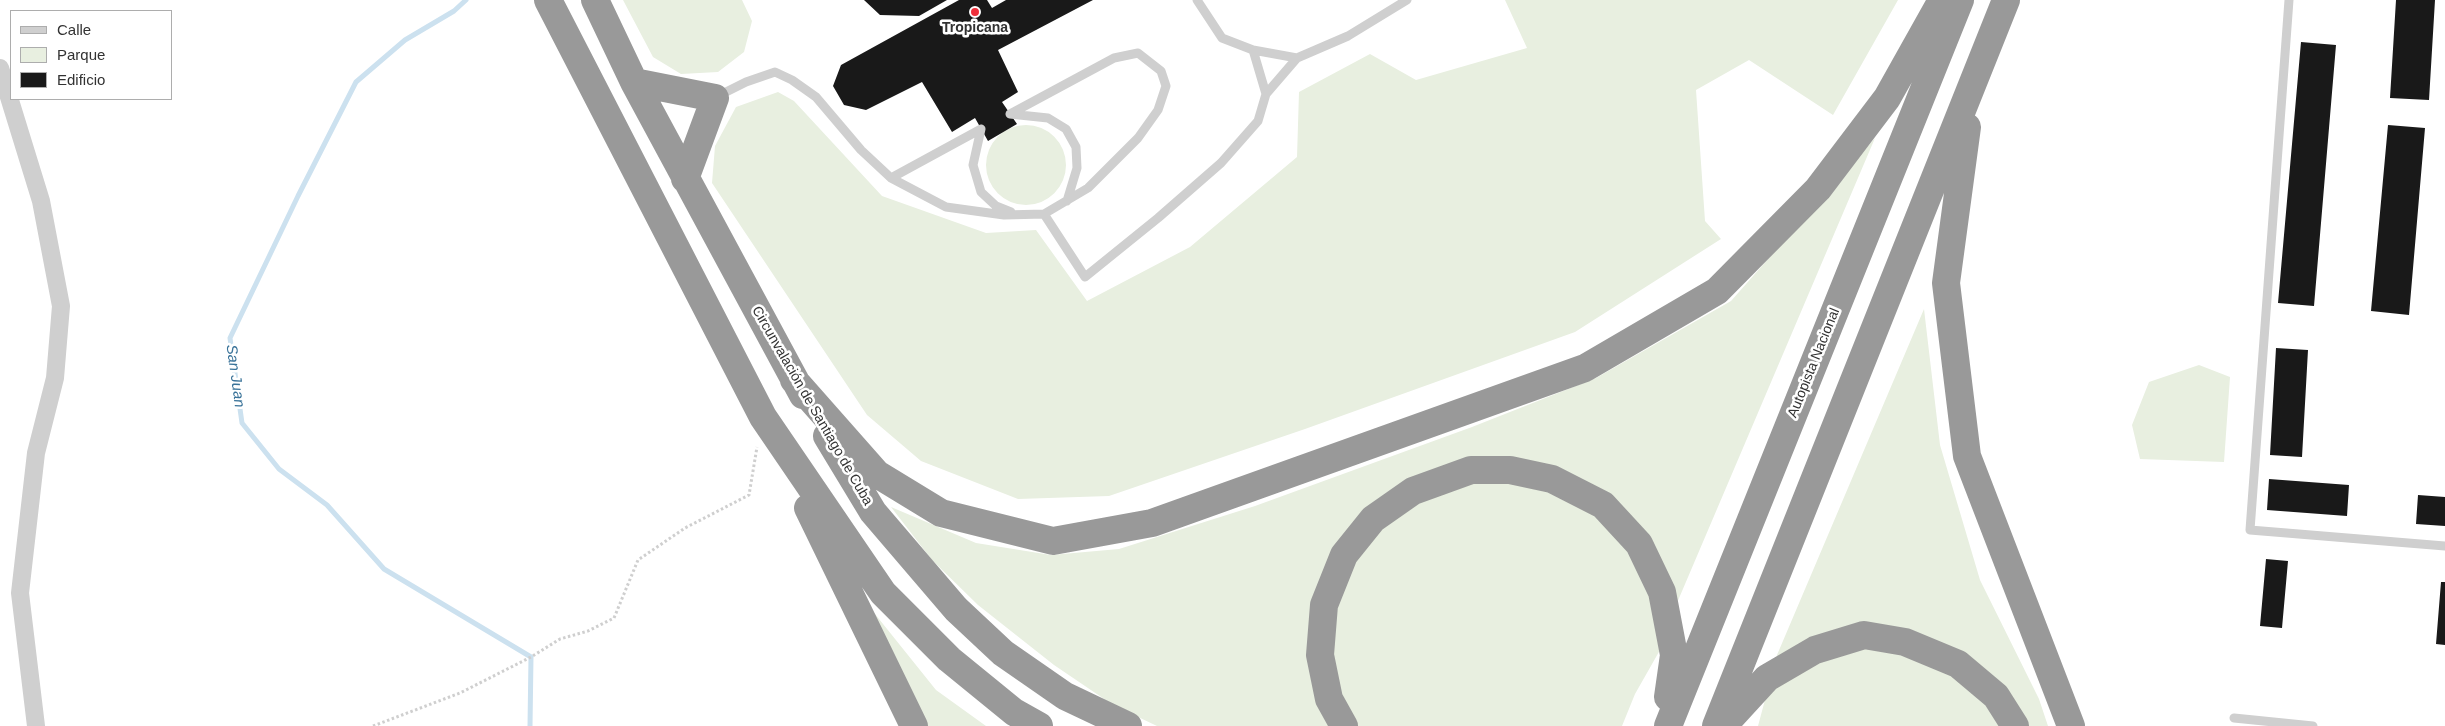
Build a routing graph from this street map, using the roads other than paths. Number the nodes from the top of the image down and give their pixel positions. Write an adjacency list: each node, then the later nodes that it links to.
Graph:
1 (596, 0): 13 (highway, Circunvalación de Santiago de Cuba)
2 (1197, 0): 9 (lane)
3 (1407, 0): 10 (lane)
4 (1942, 0): 21 (highway)
5 (1960, 0): 31 (highway, Autopista Nacional)
6 (2006, 0): 12 (highway)
7 (2289, 0): 23 (lane)
8 (551, 6): 22 (highway)
9 (1253, 50): 10 (lane); 14 (lane)
10 (1297, 58): 14 (lane)
11 (0, 68): 25 (street)
12 (1977, 72): 32 (highway); 35 (highway)
13 (634, 82): 15 (highway); 17 (highway, Circunvalación de Santiago de Cuba)
14 (1266, 94): 19 (lane)
15 (715, 98): 16 (lane); 17 (highway)
16 (891, 178): 20 (lane); 20 (lane)
17 (685, 179): 21 (highway, Circunvalación de Santiago de Cuba)
18 (1066, 200): 18 (lane); 19 (lane)
19 (1044, 214): 20 (lane)
20 (1018, 215)
21 (794, 380): 28 (highway, Circunvalación de Santiago de Cuba)
22 (763, 417): 26 (highway); 27 (highway)
23 (2445, 546)
24 (2234, 718): 36 (lane)
25 (36, 726)
26 (914, 726)
27 (1039, 726)
28 (1128, 726)
29 (1344, 726): 30 (highway)
30 (1662, 726)
31 (1668, 726)
32 (1716, 726)
33 (1723, 726): 34 (highway)
34 (2014, 726)
35 (2071, 726)
36 (2313, 726)

